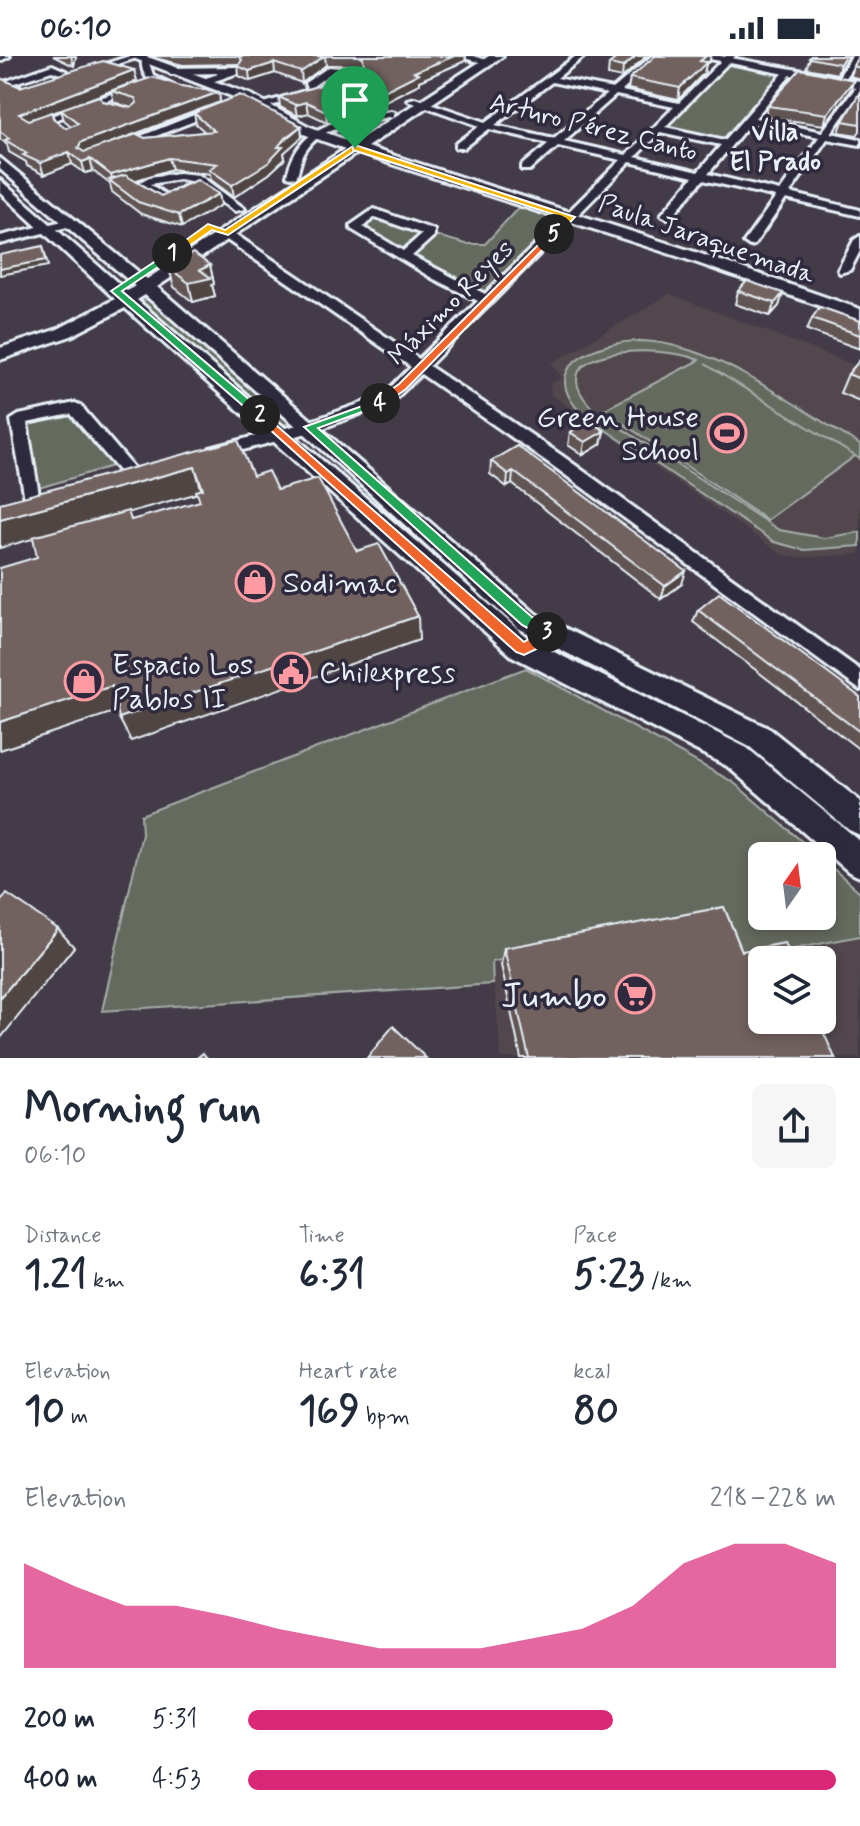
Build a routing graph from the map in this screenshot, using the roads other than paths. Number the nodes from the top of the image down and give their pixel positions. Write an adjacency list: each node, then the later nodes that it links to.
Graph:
1 (461, 56): 8 (street)
2 (581, 56): 20 (street)
3 (657, 56): 27 (street)
4 (701, 56): 9 (street)
5 (752, 56): 18 (street)
6 (856, 56): 18 (street)
7 (138, 58): 14 (street, Paula Jaraquemada); 17 (street); 21 (street)
8 (486, 58): 31 (street)
9 (729, 58): 15 (street); 34 (street, Máximo Reyes)
10 (51, 60): 12 (street)
11 (251, 68): 13 (street)
12 (60, 69): 17 (street); 19 (street)
13 (238, 70): 14 (street); 22 (street)
14 (171, 71): 22 (street, Paula Jaraquemada)
15 (789, 72): 18 (street); 37 (street)
16 (860, 75): 18 (street)
17 (73, 76): 23 (street)
18 (841, 77): 24 (street)
19 (5, 79): 26 (street)
20 (550, 79): 27 (street); 40 (street)
21 (153, 81): 29 (street); 32 (street)
22 (206, 81): 29 (street, Paula Jaraquemada)
23 (51, 84)
24 (860, 85): 44 (street)
25 (30, 90): 26 (street)
26 (17, 91): 30 (street)
27 (615, 92): 34 (street); 46 (street)
28 (312, 93): 28 (street); 33 (street)
29 (246, 97): 33 (street, Paula Jaraquemada); 38 (street)
30 (29, 102)
31 (418, 102): 36 (street); 40 (street, Arturo Pérez Canto); 50 (street)
32 (95, 103): 35 (street); 39 (street)
33 (262, 105): 43 (street, Paula Jaraquemada)
34 (681, 106): 41 (street, Máximo Reyes)
35 (111, 109)
36 (391, 114): 43 (street); 50 (street)
37 (748, 120): 44 (street); 48 (street)
38 (182, 123): 42 (street); 49 (street)
39 (30, 126)
40 (488, 126): 46 (street, Arturo Pérez Canto); 51 (street)
41 (659, 129): 48 (street); 53 (street, Máximo Reyes)
42 (194, 131)
43 (316, 134): 50 (street, Paula Jaraquemada); 56 (street)
44 (825, 135): 47 (street); 59 (street)
45 (176, 140): 49 (street)
46 (556, 142): 53 (street, Arturo Pérez Canto); 54 (street)
47 (860, 142)
48 (728, 144): 57 (street)
49 (124, 145): 52 (street)
50 (348, 146): 56 (street); 63 (street, Paula Jaraquemada); 66 (street)
51 (460, 146)
52 (112, 150)
53 (629, 159): 57 (street, Arturo Pérez Canto); 63 (street, Máximo Reyes)
54 (526, 168)
55 (3, 173): 64 (street); 65 (street)
56 (292, 176): 60 (street)
57 (701, 176): 59 (street, Arturo Pérez Canto); 62 (street)
58 (201, 184): 60 (street)
59 (783, 195): 61 (street, Arturo Pérez Canto); 69 (street)
60 (239, 209): 66 (street)
61 (860, 213)
62 (667, 215)
63 (571, 217): 74 (street, Máximo Reyes); 75 (street, Paula Jaraquemada)
64 (71, 223): 65 (street); 72 (street)
65 (49, 230): 67 (street); 73 (street)
66 (218, 230): 72 (street); 79 (street)
67 (0, 240)
68 (860, 240): 71 (street)
69 (750, 242)
70 (404, 257): 70 (street); 74 (street)
71 (844, 270)
72 (142, 283): 73 (street); 80 (street)
73 (122, 296): 76 (street); 81 (street)
74 (488, 300): 79 (street, Máximo Reyes)
75 (860, 315)
76 (64, 326): 77 (street); 78 (street)
77 (0, 340)
78 (0, 354)
79 (421, 368): 80 (street, Máximo Reyes); 89 (street)
80 (310, 427): 81 (street, Máximo Reyes); 84 (street)
81 (282, 434): 82 (street, Máximo Reyes); 85 (street)
82 (192, 459)
83 (133, 475): 86 (street)
84 (387, 497): 85 (street); 87 (street)
85 (354, 499): 88 (street)
86 (11, 507)
87 (552, 635): 88 (street); 90 (street)
88 (524, 649): 91 (street)
89 (860, 681)
90 (860, 820)
91 (860, 861)

